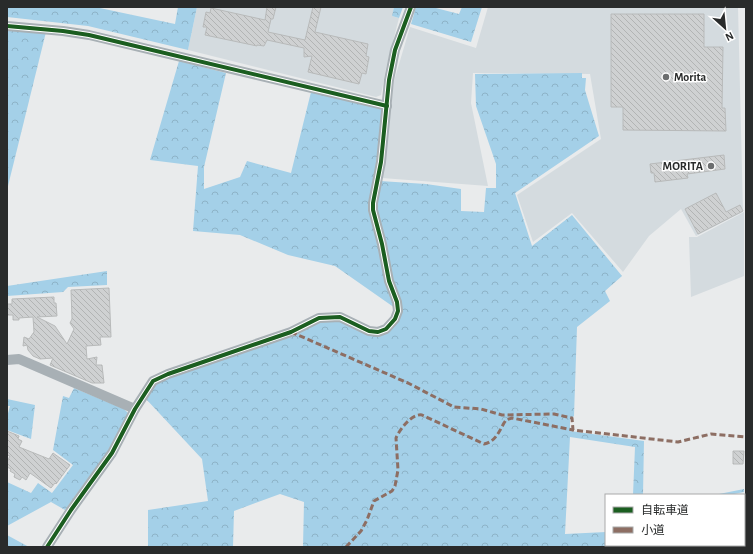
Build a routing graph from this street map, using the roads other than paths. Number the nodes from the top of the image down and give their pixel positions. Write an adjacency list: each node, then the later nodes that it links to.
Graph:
1 (411, 7): 3 (street)
2 (7, 26): 3 (street)
3 (387, 106): 5 (street)
4 (7, 360): 5 (street)
5 (135, 409): 6 (street)
6 (47, 547)

